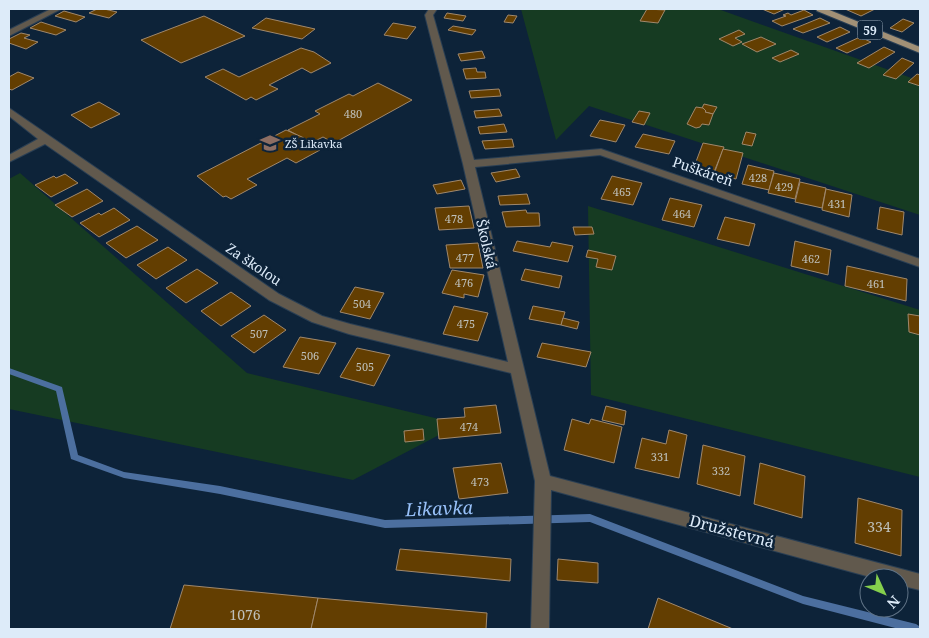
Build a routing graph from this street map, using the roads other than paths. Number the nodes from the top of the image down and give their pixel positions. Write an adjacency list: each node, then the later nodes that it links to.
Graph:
1 (57, 9): 4 (street)
2 (433, 9): 9 (street, Školská)
3 (820, 9): 5 (main road, 59)
4 (9, 33)
5 (920, 50)
6 (9, 111): 7 (street, Za školou)
7 (45, 139): 8 (street); 11 (street, Za školou)
8 (9, 159)
9 (469, 164): 10 (street, Puškáreň); 11 (street, Školská)
10 (920, 263)
11 (516, 369): 12 (street, Školská)
12 (543, 480): 13 (street, Družstevná); 14 (street, Školská)
13 (920, 582)
14 (540, 629)

